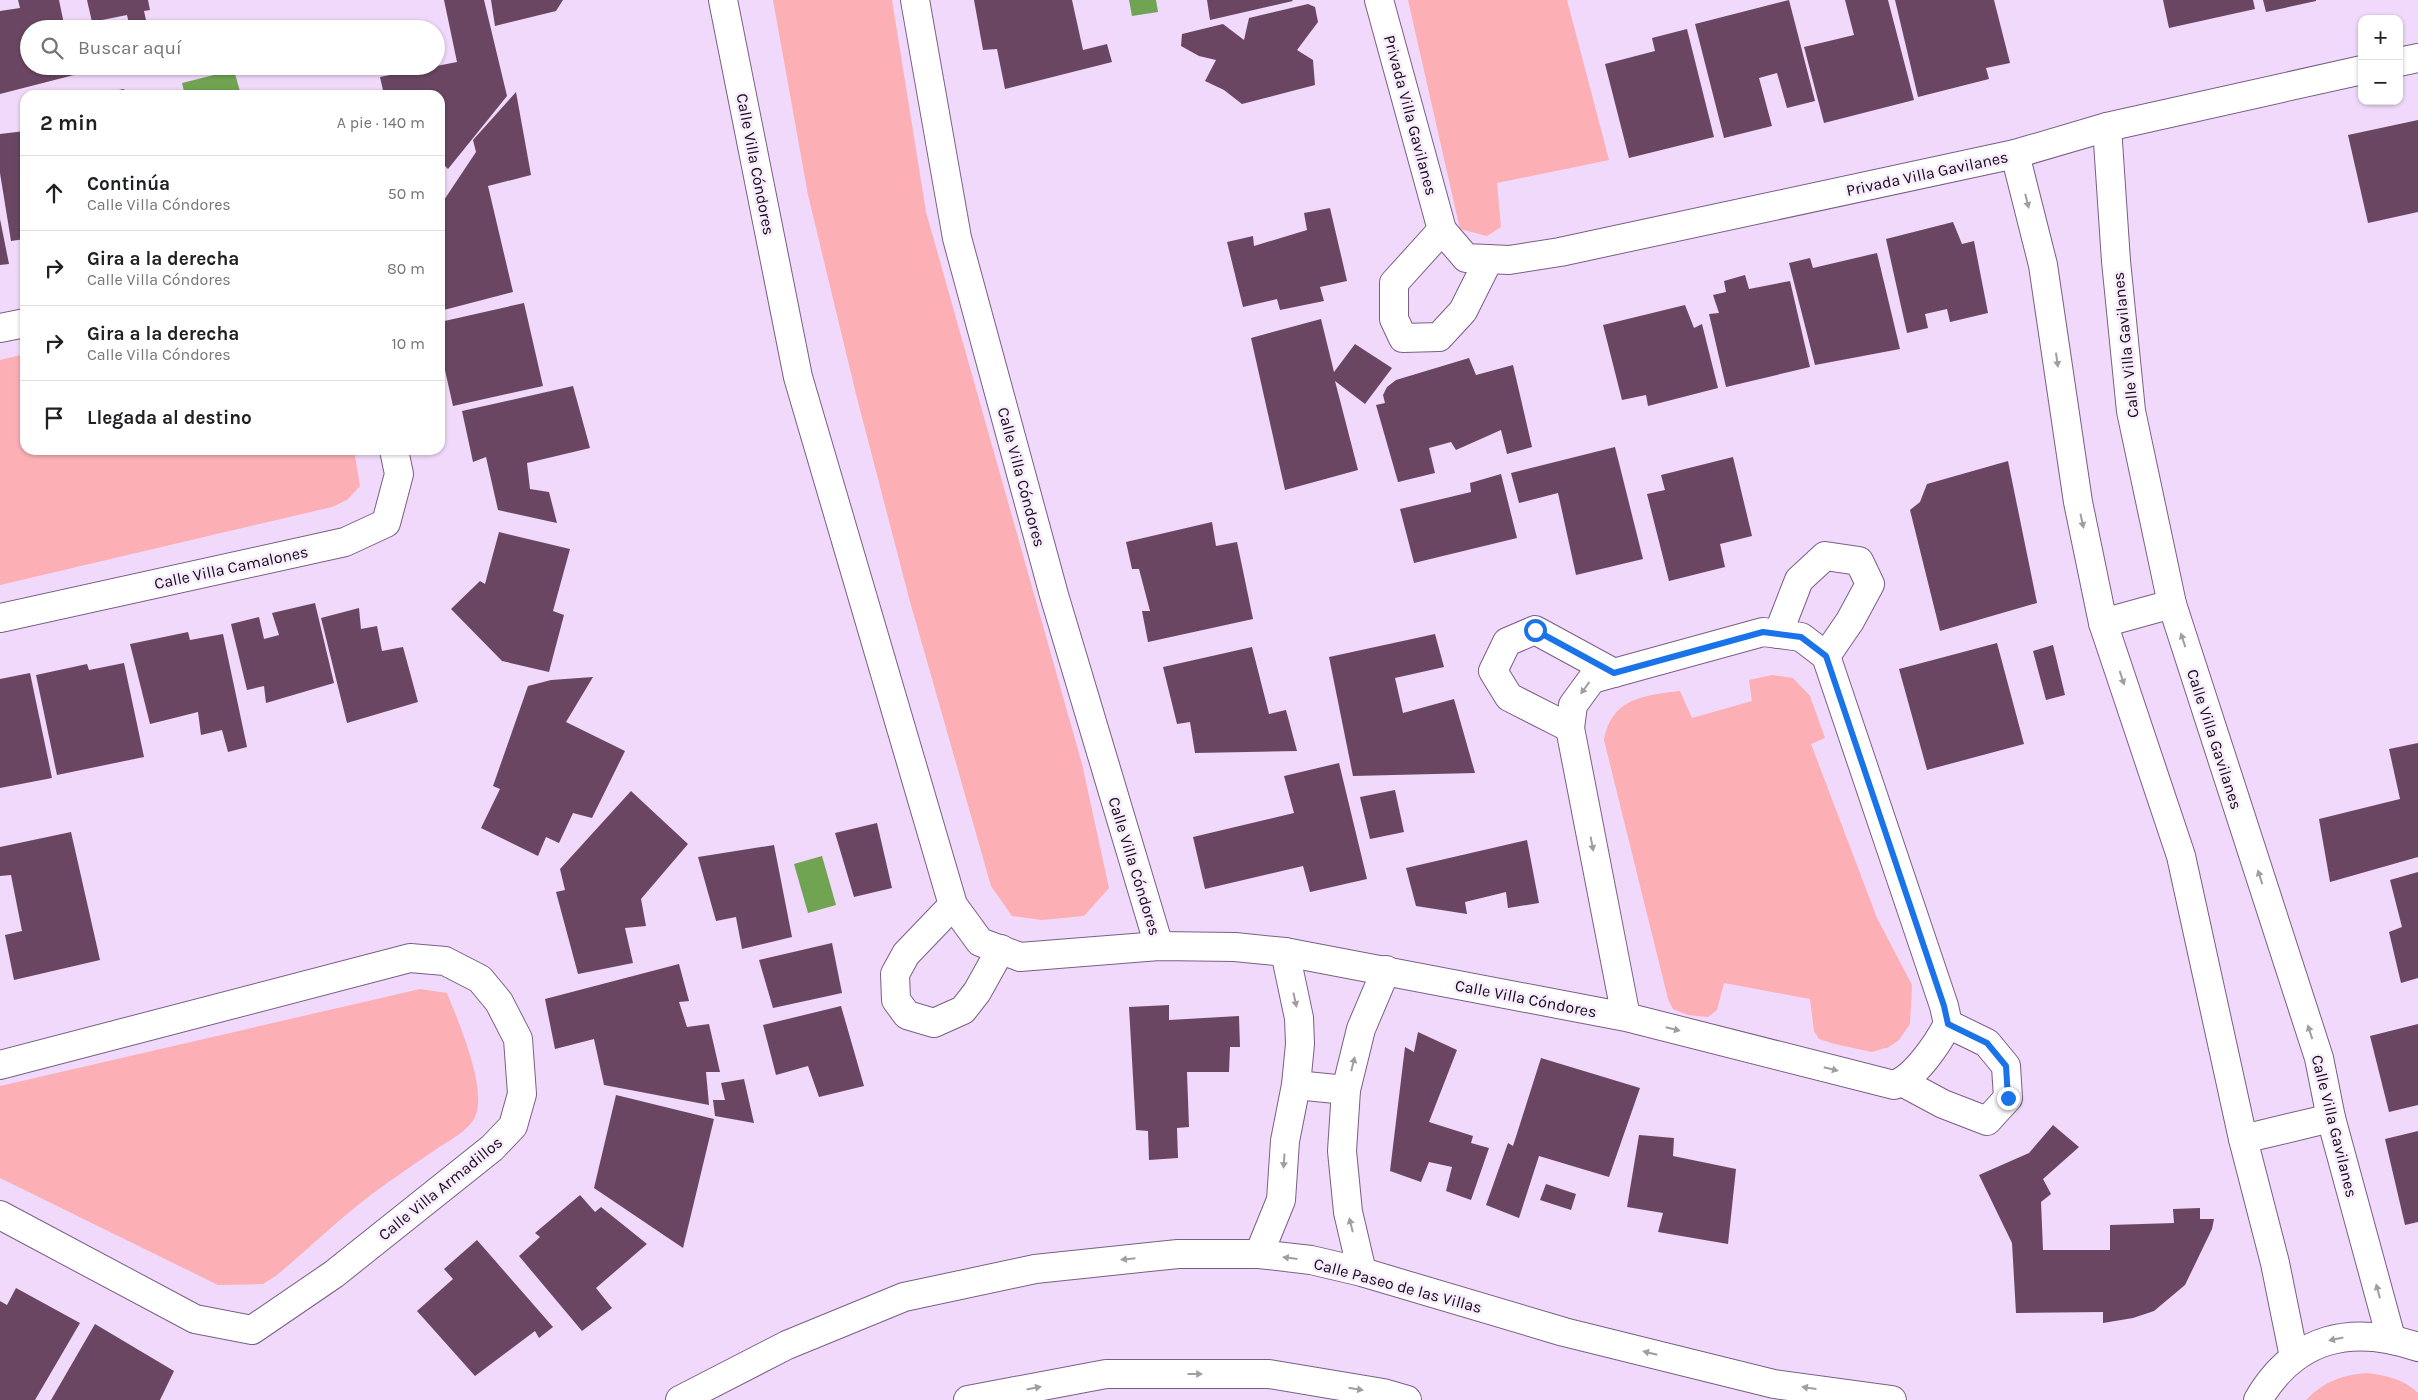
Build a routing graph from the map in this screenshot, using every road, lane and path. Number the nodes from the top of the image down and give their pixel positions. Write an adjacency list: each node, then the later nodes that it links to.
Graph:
1 (723, 0): 21 (street, Calle Villa Cóndores)
2 (916, 0): 22 (street, Calle Villa Cóndores)
3 (1379, 0): 9 (street, Privada Villa Gavilanes)
4 (2418, 58): 5 (street)
5 (2403, 61)
6 (2358, 71): 7 (street, Privada Villa Gavilanes)
7 (2106, 126): 8 (street, Privada Villa Gavilanes); 14 (street, Calle Villa Gavilanes)
8 (2015, 154): 10 (street, Privada Villa Gavilanes); 16 (street, one-way to 16)
9 (1442, 230): 10 (street, Privada Villa Gavilanes); 10 (street)
10 (1489, 259)
11 (20, 324): 12 (street)
12 (0, 328)
13 (395, 455): 15 (street, Calle Villa Camalones)
14 (2172, 604): 16 (street); 32 (street, Calle Villa Gavilanes, one-way to 14)
15 (0, 618)
16 (2104, 623): 33 (street, one-way to 33)
17 (1778, 634): 18 (street, Calle Villa Cóndores); 18 (street); 19 (street, Calle Villa Cóndores)
18 (1826, 656): 27 (street)
19 (1614, 673): 20 (street, Calle Villa Cóndores, one-way to 20); 20 (street)
20 (1570, 728): 26 (street, Calle Villa Cóndores, one-way to 26)
21 (953, 906): 23 (street, Calle Villa Cóndores); 23 (street)
22 (1159, 946): 23 (street, Calle Villa Cóndores); 24 (street, Calle Villa Cóndores)
23 (1001, 950)
24 (1285, 952): 25 (street, Calle Villa Cóndores); 30 (street, one-way to 30)
25 (1386, 970): 26 (street, Calle Villa Cóndores); 31 (street, one-way to 25)
26 (1626, 1017): 29 (street, Calle Villa Cóndores, one-way to 29)
27 (1948, 1024): 29 (street); 29 (street, Calle Villa Cóndores)
28 (0, 1065): 34 (street, Calle Villa Armadillos)
29 (1902, 1082)
30 (1296, 1085): 31 (street); 35 (street, one-way to 35)
31 (1346, 1090): 36 (street, one-way to 31)
32 (2331, 1118): 33 (street); 37 (street, Calle Villa Gavilanes, one-way to 32)
33 (2243, 1139): 39 (street)
34 (0, 1215)
35 (1259, 1254): 36 (street, Calle Paseo de las Villas, one-way to 35); 40 (street, Calle Paseo de las Villas, one-way to 40)
36 (1362, 1272): 43 (street, Calle Paseo de las Villas, one-way to 36)
37 (2391, 1338): 38 (street); 39 (street, one-way to 39)
38 (2418, 1347)
39 (2294, 1357): 44 (street)
40 (680, 1400)
41 (968, 1400): 42 (street, one-way to 42)
42 (1407, 1400)
43 (1892, 1400)
44 (2258, 1400)

